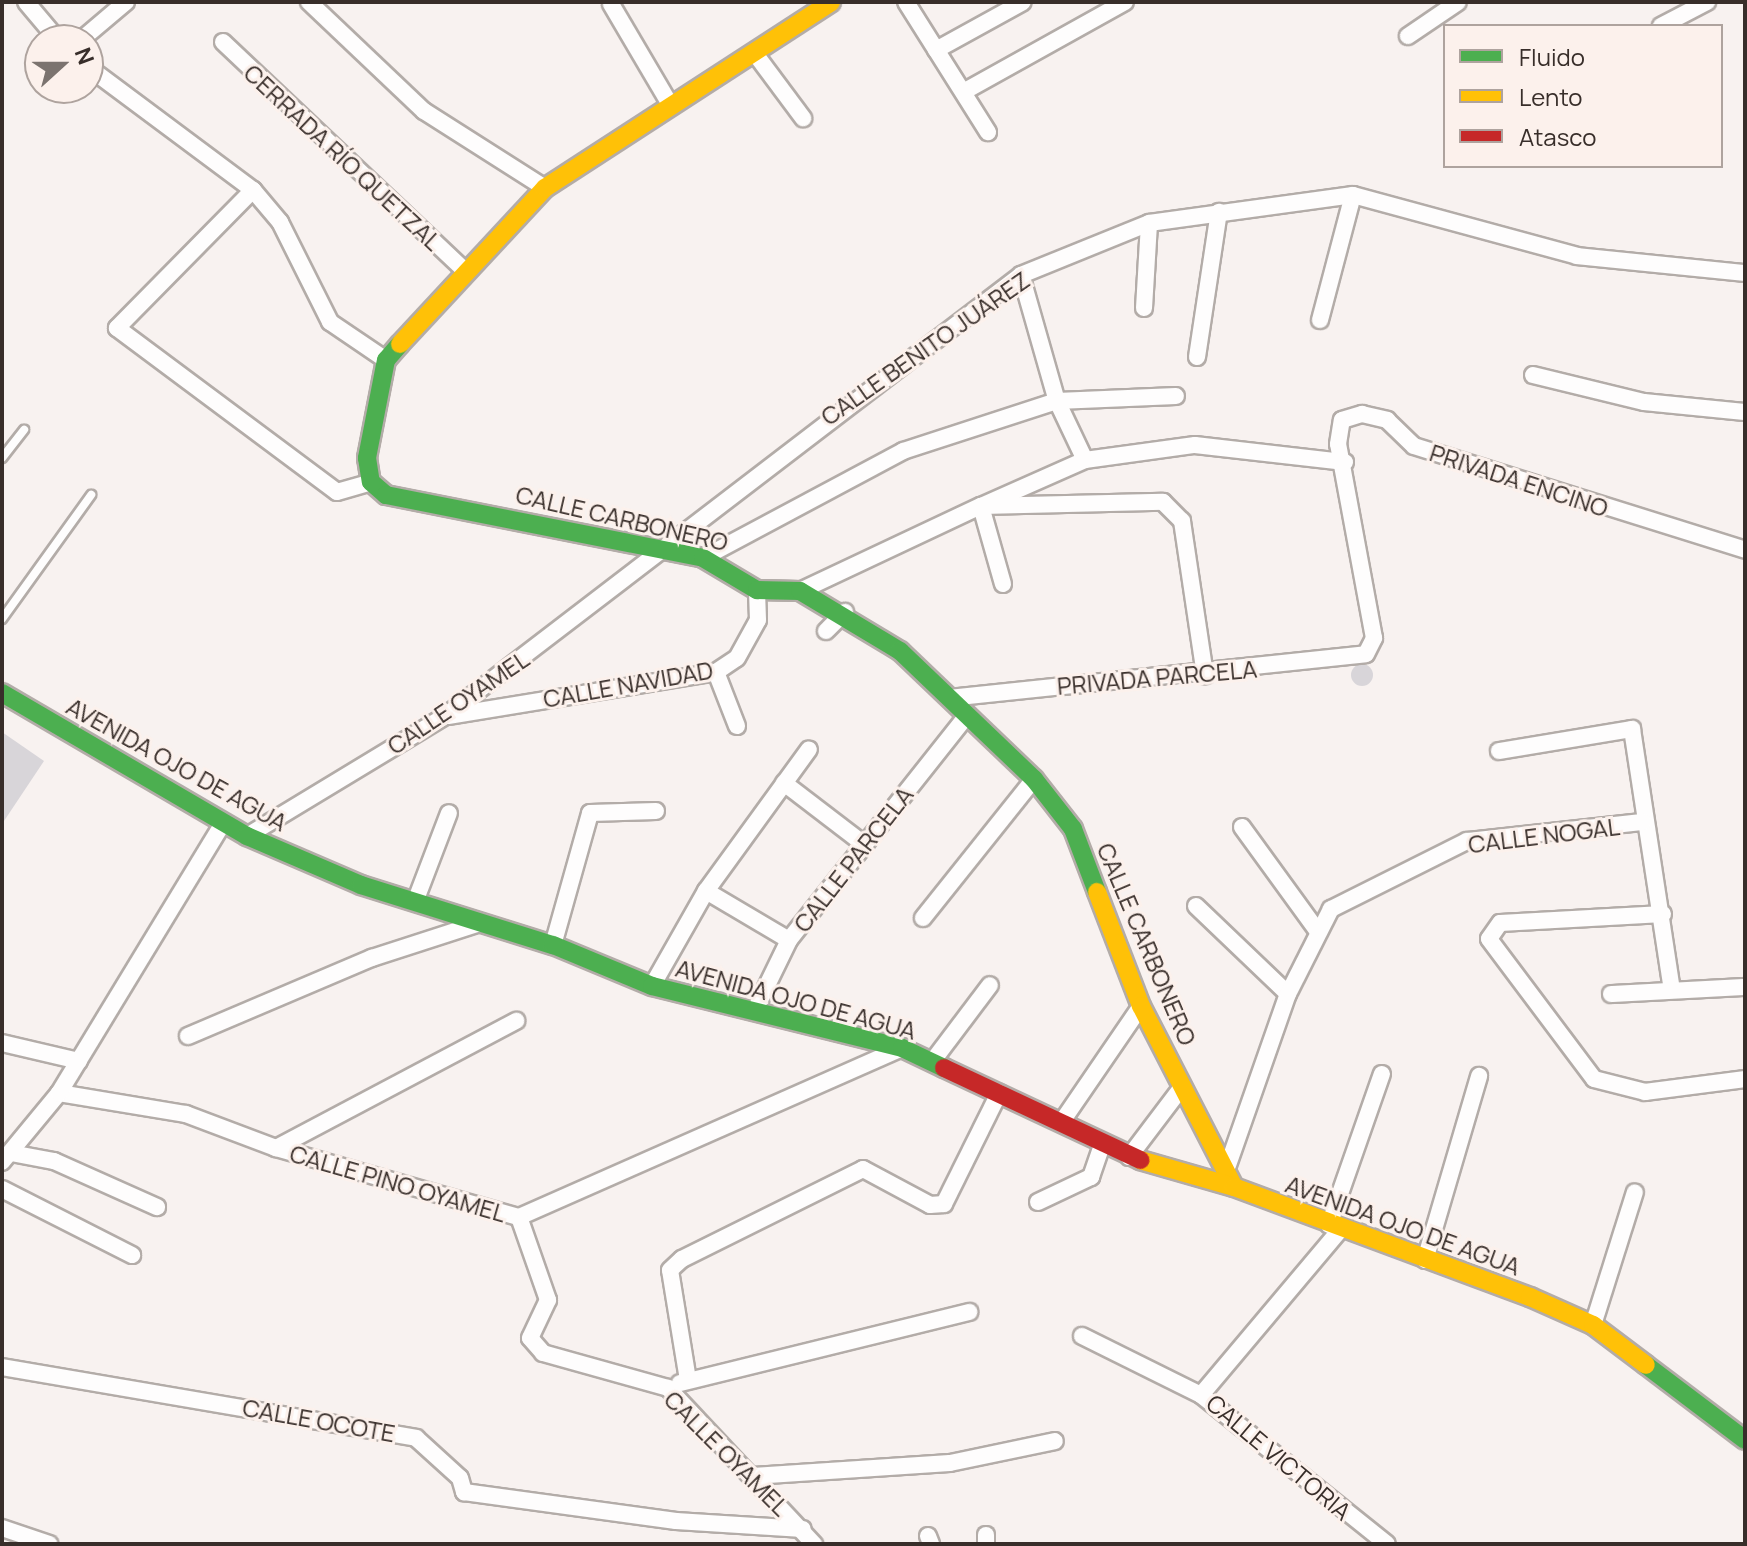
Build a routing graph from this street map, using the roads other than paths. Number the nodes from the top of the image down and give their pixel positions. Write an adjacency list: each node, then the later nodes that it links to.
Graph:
1 (26, 2): 11 (street)
2 (126, 2): 12 (street)
3 (831, 2): 17 (street)
4 (906, 2): 16 (street)
5 (1023, 2): 16 (street)
6 (1125, 2): 19 (street)
7 (1458, 2): 14 (street)
8 (1707, 2): 13 (street)
9 (315, 4): 23 (street)
10 (611, 4): 20 (street)
11 (45, 24)
12 (100, 24)
13 (1665, 24)
14 (1408, 36)
15 (223, 42): 28 (street, CERRADA RÍO QUETZAL)
16 (936, 50): 19 (street)
17 (756, 55): 20 (street); 21 (street)
18 (104, 79): 24 (street)
19 (965, 91): 22 (street)
20 (671, 106): 23 (street)
21 (803, 118)
22 (988, 132)
23 (545, 188): 28 (street)
24 (253, 190): 34 (street); 43 (street)
25 (1353, 195): 26 (street, CALLE BENITO JUÁREZ); 29 (street, CALLE BENITO JUÁREZ); 32 (street)
26 (1219, 212): 27 (street, CALLE BENITO JUÁREZ); 33 (street)
27 (1149, 223): 30 (street, CALLE BENITO JUÁREZ); 31 (street)
28 (465, 271): 34 (street)
29 (1745, 273)
30 (1021, 275): 37 (street); 46 (street, CALLE BENITO JUÁREZ)
31 (1144, 308)
32 (1320, 320)
33 (1197, 357)
34 (386, 360): 43 (street)
35 (1533, 375): 38 (street)
36 (1176, 396): 37 (street)
37 (1057, 401): 41 (street); 48 (street)
38 (1745, 412)
39 (24, 430): 40 (lane)
40 (2, 458)
41 (1085, 460): 42 (street); 45 (street)
42 (1345, 462): 47 (street, PRIVADA ENCINO); 56 (street, PRIVADA PARCELA)
43 (371, 482): 46 (street, CALLE CARBONERO)
44 (91, 495): 53 (lane)
45 (981, 506): 49 (street); 51 (street); 56 (street)
46 (654, 549): 48 (street, CALLE CARBONERO); 59 (street, CALLE OYAMEL)
47 (1745, 550)
48 (703, 558): 50 (street, CALLE CARBONERO)
49 (1003, 584)
50 (757, 590): 51 (street, CALLE CARBONERO); 55 (street, CALLE NAVIDAD)
51 (800, 591): 52 (street, CALLE CARBONERO)
52 (845, 612): 54 (street); 58 (street, CALLE CARBONERO)
53 (2, 619)
54 (826, 631)
55 (716, 672): 59 (street, CALLE NAVIDAD); 61 (street)
56 (1205, 675): 58 (street, PRIVADA PARCELA)
57 (2, 693): 69 (street, AVENIDA OJO DE AGUA)
58 (949, 698): 60 (street, CALLE CARBONERO)
59 (445, 716): 71 (street, CALLE OYAMEL)
60 (965, 718): 64 (street, CALLE CARBONERO); 72 (street, CALLE PARCELA)
61 (737, 726)
62 (809, 749): 65 (street)
63 (1499, 751): 68 (street)
64 (1034, 779): 77 (street); 88 (street, CALLE CARBONERO)
65 (784, 783): 72 (street); 73 (street)
66 (656, 811): 81 (street)
67 (449, 813): 74 (street)
68 (1643, 822): 76 (street, CALLE NOGAL); 79 (street, CALLE NOGAL)
69 (223, 823): 71 (street, AVENIDA OJO DE AGUA); 94 (street)
70 (1242, 827): 79 (street)
71 (247, 836): 74 (street, AVENIDA OJO DE AGUA)
72 (865, 845): 80 (street, CALLE PARCELA)
73 (706, 891): 80 (street); 84 (street)
74 (415, 902): 78 (street, AVENIDA OJO DE AGUA)
75 (1196, 906): 86 (street)
76 (1663, 914): 83 (street, CALLE NOGAL); 98 (street)
77 (923, 918)
78 (481, 922): 81 (street, AVENIDA OJO DE AGUA); 91 (street)
79 (1316, 929): 86 (street, CALLE NOGAL)
80 (789, 940): 89 (street, CALLE PARCELA)
81 (553, 945): 84 (street, AVENIDA OJO DE AGUA)
82 (990, 985): 95 (street)
83 (1671, 985): 85 (street); 87 (street)
84 (652, 986): 89 (street, AVENIDA OJO DE AGUA)
85 (1745, 987)
86 (1288, 994): 107 (street, CALLE NOGAL)
87 (1611, 994)
88 (1141, 1006): 99 (street, CALLE CARBONERO); 102 (street)
89 (756, 1008): 93 (street, AVENIDA OJO DE AGUA)
90 (516, 1021): 104 (street)
91 (188, 1036)
92 (2, 1043): 94 (street)
93 (902, 1048): 95 (street, AVENIDA OJO DE AGUA); 113 (street, CALLE PINO OYAMEL)
94 (79, 1061): 100 (street)
95 (932, 1062): 101 (street, AVENIDA OJO DE AGUA)
96 (1382, 1074): 114 (street)
97 (1479, 1076): 116 (street)
98 (1745, 1079)
99 (1182, 1087): 105 (street); 107 (street, CALLE CARBONERO)
100 (59, 1093): 104 (street, CALLE PINO OYAMEL); 106 (street)
101 (999, 1093): 102 (street, AVENIDA OJO DE AGUA); 121 (street)
102 (1063, 1120): 103 (street, AVENIDA OJO DE AGUA)
103 (1103, 1142): 105 (street, AVENIDA OJO DE AGUA); 111 (street)
104 (276, 1148): 113 (street, CALLE PINO OYAMEL)
105 (1129, 1157): 108 (street, AVENIDA OJO DE AGUA)
106 (6, 1158): 112 (street)
107 (1228, 1165): 108 (street, CALLE CARBONERO)
108 (1234, 1187): 114 (street, AVENIDA OJO DE AGUA)
109 (2, 1189): 115 (street)
110 (1635, 1192): 118 (street)
111 (1038, 1202)
112 (157, 1207)
113 (519, 1217): 122 (street, CALLE OYAMEL)
114 (1335, 1227): 116 (street, AVENIDA OJO DE AGUA); 123 (street, CALLE VICTORIA)
115 (132, 1255)
116 (1425, 1260): 118 (street, AVENIDA OJO DE AGUA)
117 (969, 1312): 121 (street)
118 (1593, 1325): 124 (street, AVENIDA OJO DE AGUA)
119 (1082, 1336): 123 (street)
120 (2, 1367): 128 (street, CALLE OCOTE)
121 (688, 1380): 122 (street)
122 (668, 1388): 126 (street, CALLE OYAMEL)
123 (1201, 1395): 129 (street, CALLE VICTORIA)
124 (1745, 1440)
125 (1055, 1441): 126 (street)
126 (753, 1476): 128 (street, CALLE OYAMEL)
127 (2, 1528): 130 (street)
128 (803, 1529): 131 (street, CALLE OYAMEL)
129 (1376, 1541)
130 (49, 1544)
131 (814, 1544)

